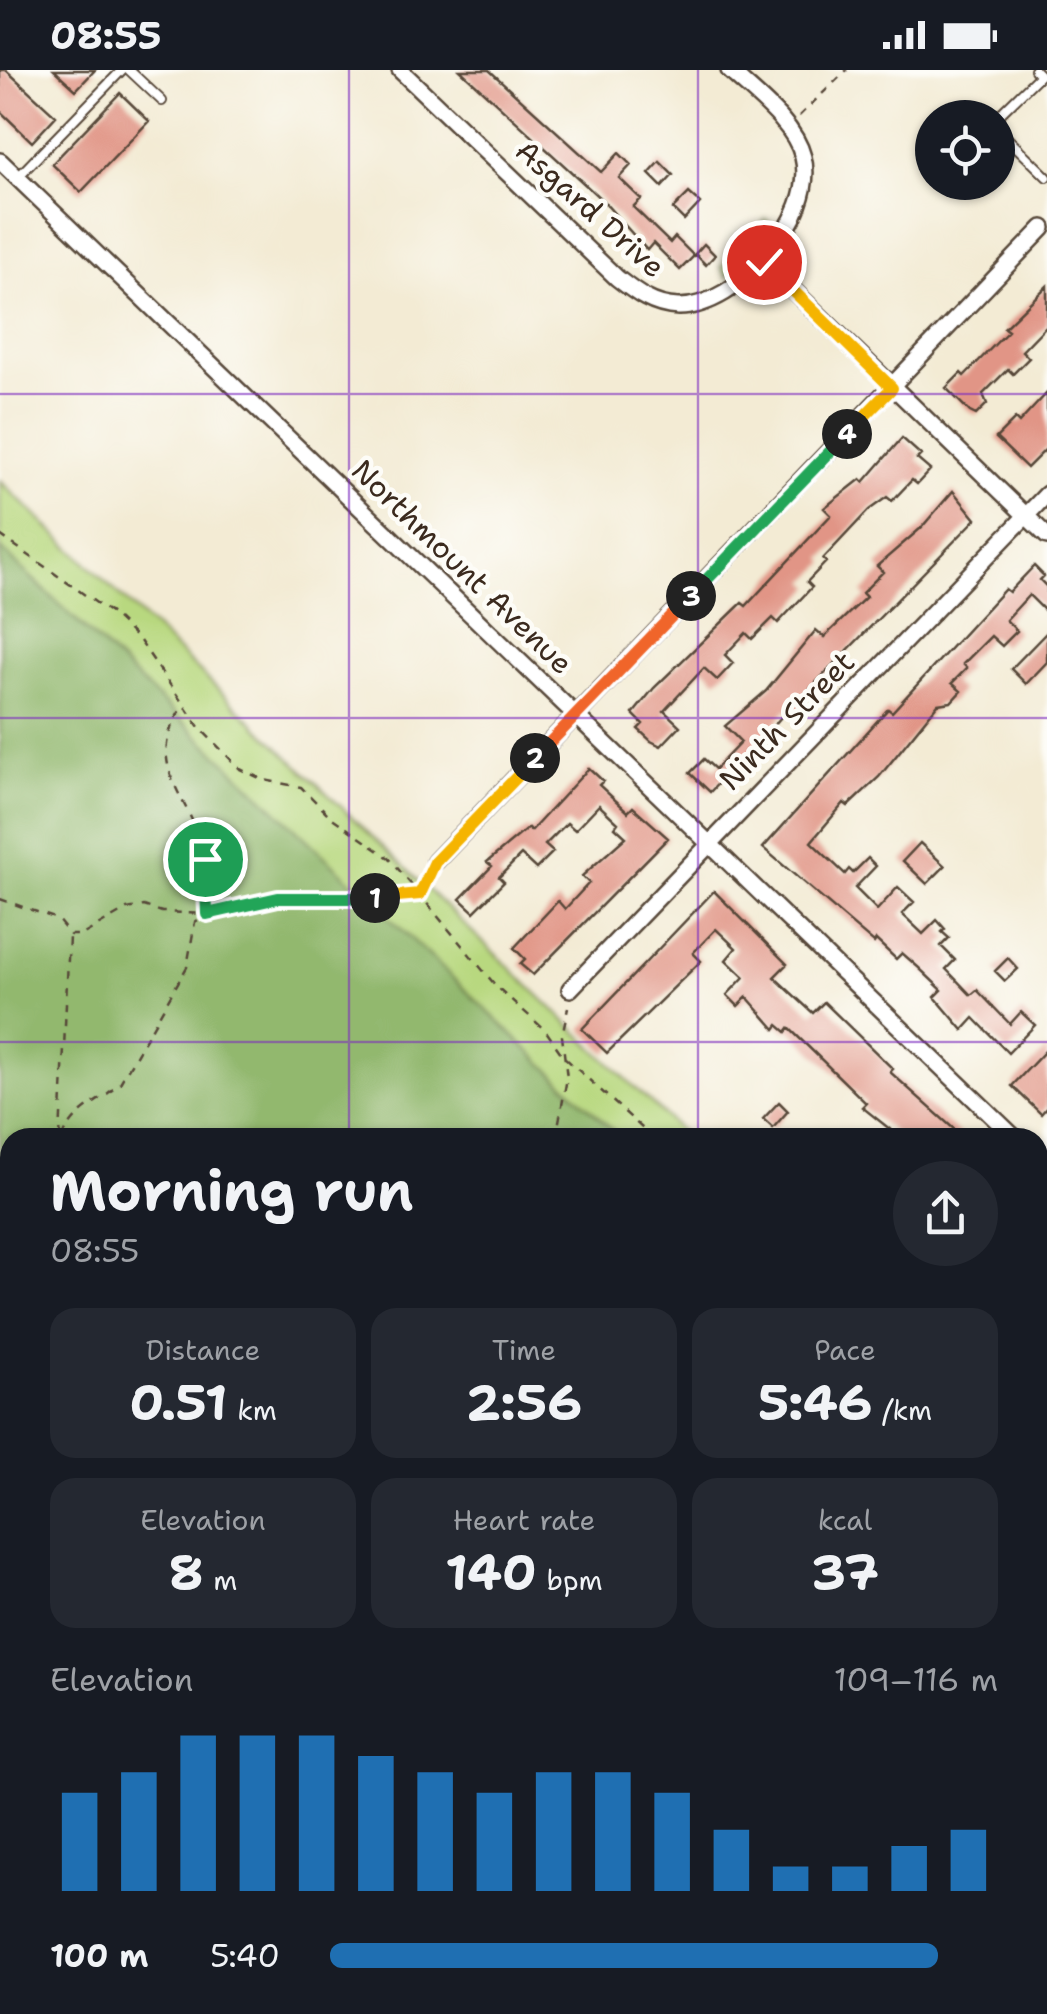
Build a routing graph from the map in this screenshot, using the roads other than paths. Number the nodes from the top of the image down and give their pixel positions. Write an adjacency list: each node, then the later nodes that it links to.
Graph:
1 (126, 70): 6 (lane); 10 (lane)
2 (400, 70): 12 (street, Asgard Drive)
3 (729, 70): 12 (street)
4 (1035, 70): 5 (lane)
5 (1014, 100)
6 (162, 101)
7 (1015, 146): 9 (lane)
8 (0, 161): 10 (street, Northmount Avenue)
9 (1047, 177)
10 (17, 178): 17 (street, Northmount Avenue)
11 (1043, 228): 13 (street)
12 (764, 262): 13 (street)
13 (892, 388): 15 (street); 17 (street)
14 (1047, 494): 15 (street, Ninth Street)
15 (1026, 515): 16 (street); 18 (street, Ninth Street)
16 (1047, 536)
17 (577, 714): 18 (street, Northmount Avenue); 19 (street)
18 (710, 840): 20 (street, Ninth Street); 21 (street, Northmount Avenue)
19 (435, 862)
20 (570, 989)
21 (1005, 1128)

